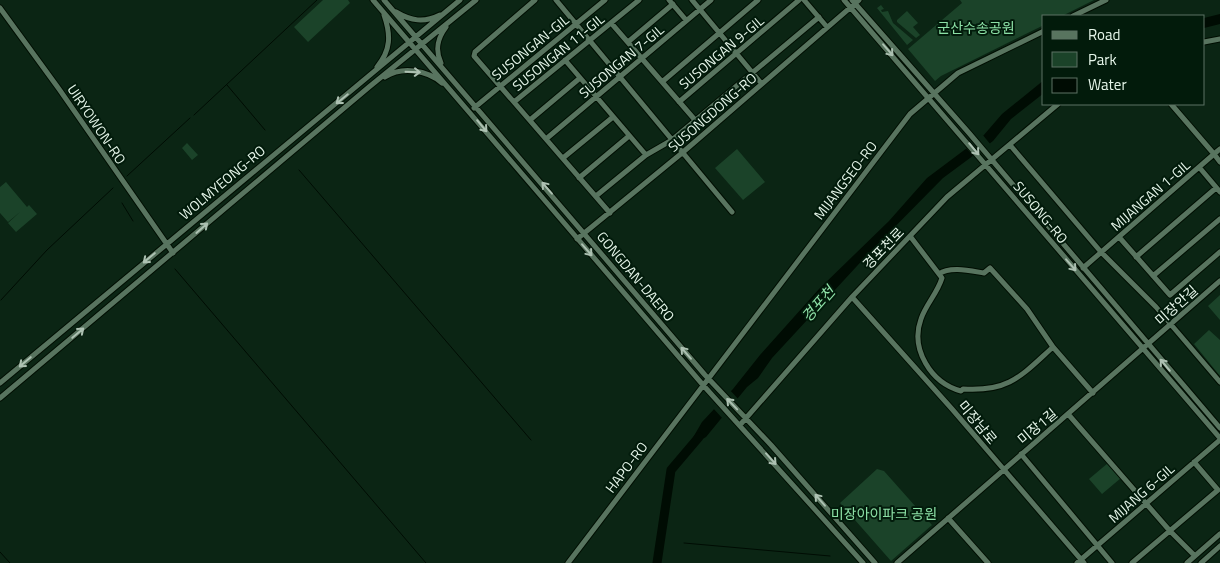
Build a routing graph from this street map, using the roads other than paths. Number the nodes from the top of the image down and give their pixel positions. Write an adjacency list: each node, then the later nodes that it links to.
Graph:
1 (374, 0): 20 (street, GONGDAN-DAERO)
2 (384, 0): 18 (street, GONGDAN-DAERO)
3 (460, 0): 22 (street, WOLMYEONG-RO)
4 (476, 0): 25 (street)
5 (535, 0): 50 (street)
6 (556, 0): 28 (street)
7 (605, 0): 28 (street, SUSONGAN-GIL)
8 (640, 0): 27 (street, SUSONGAN 11-GIL)
9 (692, 0): 21 (street)
10 (711, 0): 21 (street, SUSONGAN 7-GIL)
11 (758, 0): 31 (street)
12 (799, 0): 40 (street, SUSONGAN 9-GIL)
13 (804, 0): 24 (street)
14 (844, 0): 17 (street, SUSONG-RO)
15 (1106, 0): 23 (street)
16 (671, 2): 26 (street); 35 (street)
17 (854, 3): 29 (street, SUSONGDONG-RO); 53 (street, SUSONG-RO)
18 (389, 6): 22 (street); 32 (street, GONGDAN-DAERO)
19 (0, 8): 86 (street, UIRYOWON-RO)
20 (382, 10): 37 (street, GONGDAN-DAERO); 47 (street)
21 (700, 10): 26 (street, SUSONGAN 7-GIL); 31 (street)
22 (444, 13): 32 (street, WOLMYEONG-RO)
23 (1075, 15)
24 (819, 17): 29 (street); 43 (street)
25 (452, 20): 38 (street); 44 (street)
26 (686, 20): 41 (street, SUSONGAN 7-GIL)
27 (612, 24): 34 (street, SUSONGAN 11-GIL); 35 (street)
28 (576, 25): 34 (street); 50 (street, SUSONGAN-GIL)
29 (827, 27): 49 (street, SUSONGDONG-RO)
30 (1042, 32): 53 (street, MIJANGSEO-RO)
31 (720, 33): 40 (street); 48 (street)
32 (417, 37): 37 (street, WOLMYEONG-RO); 38 (street, GONGDAN-DAERO)
33 (1220, 39): 36 (street)
34 (590, 42): 42 (street, SUSONGAN 11-GIL); 45 (street)
35 (628, 42): 41 (street)
36 (1205, 42)
37 (410, 43): 39 (street, GONGDAN-DAERO); 47 (street, WOLMYEONG-RO)
38 (422, 44): 39 (street, WOLMYEONG-RO); 44 (street, GONGDAN-DAERO)
39 (416, 49): 51 (street, WOLMYEONG-RO); 52 (street, GONGDAN-DAERO)
40 (736, 53): 43 (street); 56 (street, SUSONGAN 9-GIL)
41 (643, 59): 45 (street, SUSONGAN 7-GIL); 48 (street)
42 (565, 60): 46 (street); 55 (street, SUSONGAN 11-GIL)
43 (752, 72): 49 (street); 63 (street)
44 (450, 76): 59 (street, GONGDAN-DAERO)
45 (620, 77): 54 (street, SUSONGAN 7-GIL); 66 (street)
46 (580, 78): 54 (street); 62 (street)
47 (364, 80): 86 (street, WOLMYEONG-RO, one-way to 86)
48 (662, 82): 56 (street)
49 (761, 83): 69 (street, SUSONGDONG-RO)
50 (500, 86): 55 (street); 59 (street, SUSONGAN-GIL)
51 (369, 87): 52 (street, one-way to 52); 89 (street, WOLMYEONG-RO, one-way to 51)
52 (453, 92): 60 (street, GONGDAN-DAERO)
53 (931, 95): 73 (street, SUSONG-RO, one-way to 73); 73 (street, SUSONG-RO); 99 (street, MIJANGSEO-RO)
54 (596, 96): 61 (street); 65 (street, SUSONGAN 7-GIL)
55 (514, 102): 62 (street)
56 (679, 102): 63 (street)
57 (1057, 105): 67 (street, 경포천로)
58 (1172, 105): 71 (street)
59 (476, 106): 60 (street, SUSONGAN-GIL); 82 (street, GONGDAN-DAERO, one-way to 59)
60 (469, 112): 85 (street, GONGDAN-DAERO, one-way to 85)
61 (613, 117): 64 (street); 72 (street)
62 (530, 120): 65 (street)
63 (695, 120): 66 (street)
64 (629, 136): 70 (street); 76 (street)
65 (546, 139): 72 (street)
66 (672, 140): 69 (street); 70 (street)
67 (1010, 144): 73 (street, 경포천로); 87 (street)
68 (1220, 149): 71 (street, MIJANGAN 1-GIL)
69 (682, 153): 79 (street); 80 (street, SUSONGDONG-RO)
70 (646, 154): 78 (street)
71 (1214, 154): 74 (street); 75 (street, MIJANGAN 1-GIL)
72 (563, 158): 76 (street)
73 (988, 160): 83 (street, 경포천로); 91 (street, SUSONG-RO); 98 (street, SUSONG-RO, one-way to 98)
74 (1220, 162)
75 (1199, 167): 77 (street); 84 (street, MIJANGAN 1-GIL)
76 (579, 178): 78 (street)
77 (1218, 190): 90 (street)
78 (596, 196): 80 (street)
79 (732, 212)
80 (610, 213): 82 (street, SUSONGDONG-RO)
81 (1220, 219): 93 (street)
82 (584, 232): 85 (street, SUSONGDONG-RO); 99 (street, GONGDAN-DAERO, one-way to 82)
83 (910, 236): 92 (street); 95 (street, 경포천로)
84 (1119, 237): 87 (street, MIJANGAN 1-GIL); 90 (street)
85 (577, 238): 102 (street, GONGDAN-DAERO, one-way to 102)
86 (165, 244): 89 (street, UIRYOWON-RO); 101 (street, WOLMYEONG-RO, one-way to 101)
87 (1101, 252): 91 (street, MIJANGAN 1-GIL); 96 (street)
88 (1220, 252): 93 (street)
89 (173, 253): 104 (street, WOLMYEONG-RO, one-way to 89)
90 (1136, 257): 93 (street)
91 (1082, 268): 98 (street, SUSONG-RO)
92 (939, 274): 97 (street); 97 (street)
93 (1153, 276)
94 (1220, 281): 96 (street, 미장안길)
95 (852, 297): 106 (street, 경포천로); 112 (street, 미장남로)
96 (1171, 325): 98 (street, 미장안길); 100 (street)
97 (1053, 347): 103 (street)
98 (1146, 347): 103 (street, 미장1길); 108 (street, SUSONG-RO, one-way to 98); 109 (street, SUSONG-RO)
99 (708, 378): 102 (street, MIJANGSEO-RO); 106 (street, GONGDAN-DAERO, one-way to 99)
100 (1220, 382)
101 (0, 383)
102 (703, 385): 107 (street, GONGDAN-DAERO); 122 (street, HAPO-RO)
103 (1093, 392): 105 (street, 미장1길)
104 (0, 398)
105 (1068, 414): 110 (street, 미장1길); 114 (street)
106 (746, 418): 107 (street, 경포천로); 124 (street, GONGDAN-DAERO, one-way to 106)
107 (739, 424): 123 (street, GONGDAN-DAERO, one-way to 123)
108 (1220, 428)
109 (1220, 439): 111 (street, MIJANG 6-GIL)
110 (1021, 454): 112 (street, 미장1길); 118 (street)
111 (1194, 462): 113 (street); 114 (street, MIJANG 6-GIL)
112 (1003, 469): 115 (street, 미장1길); 121 (street, 미장남로)
113 (1219, 491): 116 (street)
114 (1146, 504): 116 (street); 118 (street, MIJANG 6-GIL)
115 (948, 518): 125 (street, 미장1길); 126 (street)
116 (1170, 531): 120 (street); 128 (street)
117 (1220, 534): 129 (street)
118 (1098, 546): 121 (street, MIJANG 6-GIL); 127 (street)
119 (1220, 546): 130 (street)
120 (1193, 554)
121 (1081, 562)
122 (568, 563)
123 (863, 563)
124 (876, 563)
125 (897, 563)
126 (988, 563)
127 (1112, 563)
128 (1132, 563)
129 (1187, 563)
130 (1201, 563)

